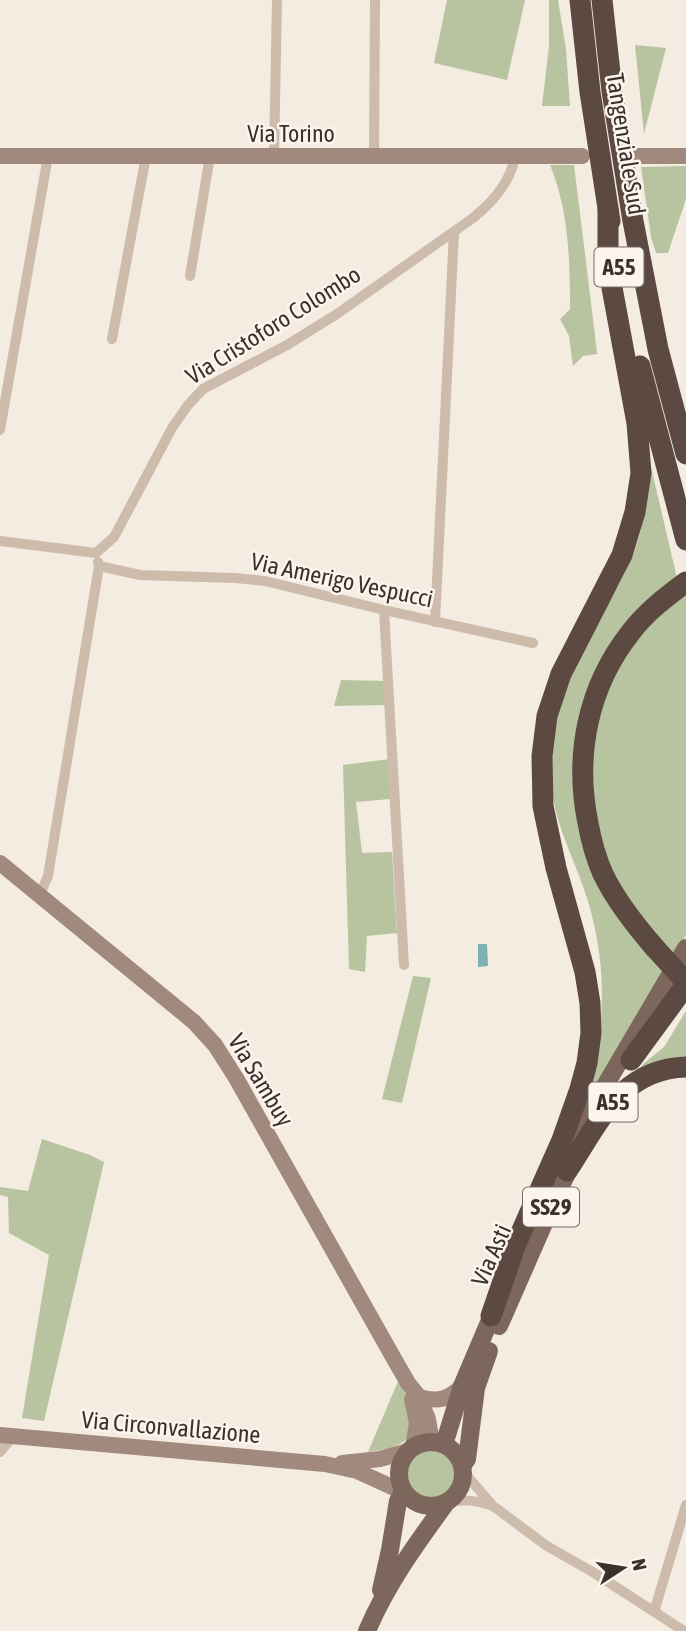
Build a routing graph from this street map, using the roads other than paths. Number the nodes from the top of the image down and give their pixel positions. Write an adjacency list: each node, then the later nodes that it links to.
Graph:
1 (277, 0): 9 (street)
2 (375, 0): 10 (street)
3 (580, 0): 15 (highway, Tangenziale Sud / A55)
4 (602, 0): 20 (highway, Tangenziale Sud / A55)
5 (0, 156): 6 (street, Via Torino)
6 (48, 156): 7 (street, Via Torino); 19 (street)
7 (146, 156): 8 (street, Via Torino); 18 (street)
8 (211, 156): 9 (street, Via Torino); 17 (street)
9 (274, 156): 10 (street, Via Torino)
10 (374, 156): 11 (street, Via Torino)
11 (515, 156): 12 (street, Via Torino); 16 (street, Via Cristoforo Colombo)
12 (582, 156)
13 (637, 156): 14 (street)
14 (686, 156)
15 (608, 209): 21 (highway, Tangenziale Sud / A55); 38 (highway)
16 (454, 232): 23 (street, Via Cristoforo Colombo); 27 (street)
17 (190, 276)
18 (112, 339)
19 (0, 430)
20 (686, 454)
21 (685, 535)
22 (0, 541): 23 (street)
23 (96, 553): 24 (street)
24 (99, 566): 26 (street, Via Amerigo Vespucci); 30 (street)
25 (686, 582): 34 (highway, A55, bridge)
26 (384, 610): 27 (street, Via Amerigo Vespucci); 32 (street)
27 (435, 622): 28 (street, Via Amerigo Vespucci)
28 (533, 643)
29 (0, 863): 30 (street, Via Sambuy)
30 (39, 896): 39 (street, Via Sambuy)
31 (686, 948): 38 (main road, Via Asti / SS29)
32 (404, 965)
33 (686, 967): 35 (main road, Via Asti / SS29)
34 (686, 984): 35 (highway, A55)
35 (631, 1060): 37 (main road, Via Asti / SS29)
36 (686, 1067): 37 (highway, A55)
37 (567, 1171): 47 (main road, Via Asti / SS29)
38 (491, 1316): 40 (main road, Via Asti / SS29)
39 (408, 1383): 41 (street, Via Sambuy); 44 (street, Via Sambuy)
40 (461, 1386): 41 (street); 43 (main road, Via Asti / SS29)
41 (419, 1397): 43 (street, Via Sambuy)
42 (6, 1435): 45 (street, Via Circonvallazione); 46 (street, Via Circonvallazione)
43 (437, 1442): 44 (main road); 47 (main road)
44 (410, 1449): 46 (street, Via Circonvallazione); 49 (main road)
45 (0, 1452)
46 (325, 1464): 48 (street, Via Circonvallazione)
47 (463, 1468): 50 (main road); 52 (street)
48 (371, 1477): 49 (street, Via Circonvallazione); 53 (street)
49 (402, 1490): 50 (main road); 53 (main road)
50 (446, 1503): 52 (street); 55 (main road)
51 (686, 1505): 54 (street)
52 (493, 1506): 54 (street)
53 (395, 1525): 55 (main road)
54 (654, 1612): 56 (street)
55 (370, 1623)
56 (684, 1631)

